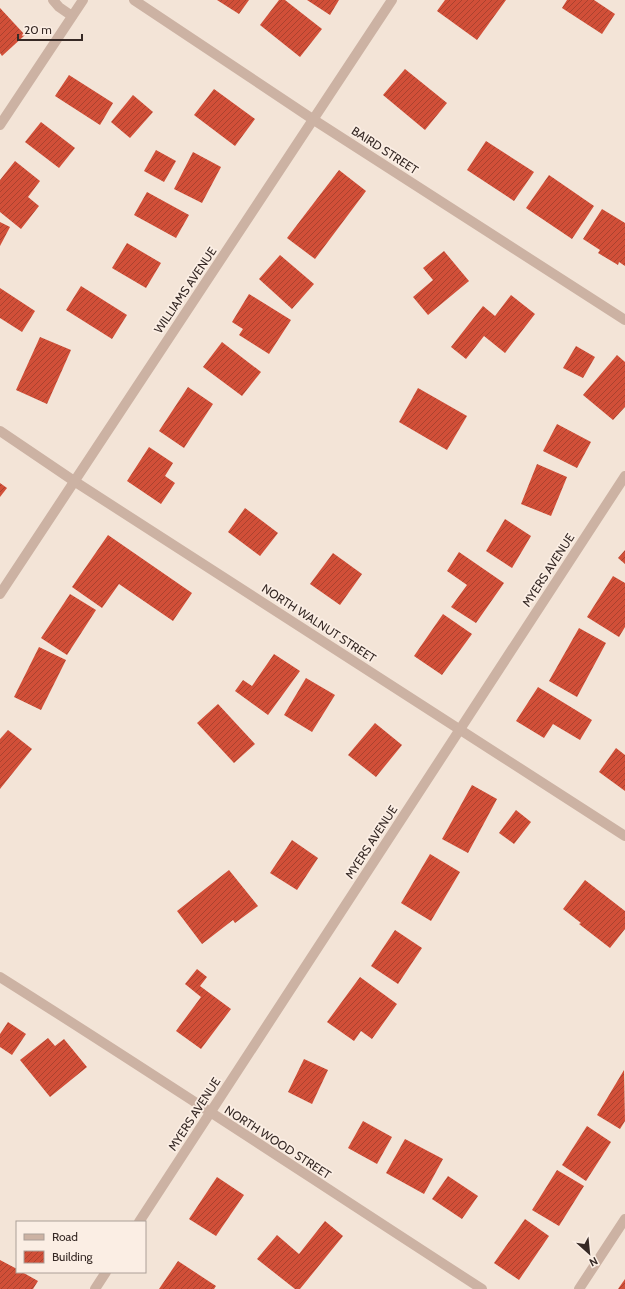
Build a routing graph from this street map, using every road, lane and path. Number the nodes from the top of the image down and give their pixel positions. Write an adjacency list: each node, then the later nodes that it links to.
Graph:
1 (53, 0): 5 (street)
2 (83, 0): 5 (street)
3 (134, 0): 6 (street, BAIRD STREET)
4 (392, 0): 6 (street, WILLIAMS AVENUE)
5 (72, 16): 7 (street)
6 (314, 120): 8 (street, BAIRD STREET); 11 (street, WILLIAMS AVENUE)
7 (0, 125)
8 (625, 320)
9 (0, 431): 11 (street, NORTH WALNUT STREET)
10 (625, 476): 13 (street, MYERS AVENUE)
11 (74, 481): 12 (street, WILLIAMS AVENUE); 13 (street, NORTH WALNUT STREET)
12 (0, 594)
13 (460, 728): 14 (street, NORTH WALNUT STREET); 16 (street, MYERS AVENUE)
14 (625, 836)
15 (0, 976): 16 (street, NORTH WOOD STREET)
16 (210, 1113): 18 (street, MYERS AVENUE); 21 (street, NORTH WOOD STREET)
17 (625, 1219): 22 (street)
18 (140, 1221)
19 (105, 1273): 20 (street)
20 (95, 1289)
21 (482, 1289)
22 (579, 1289)

